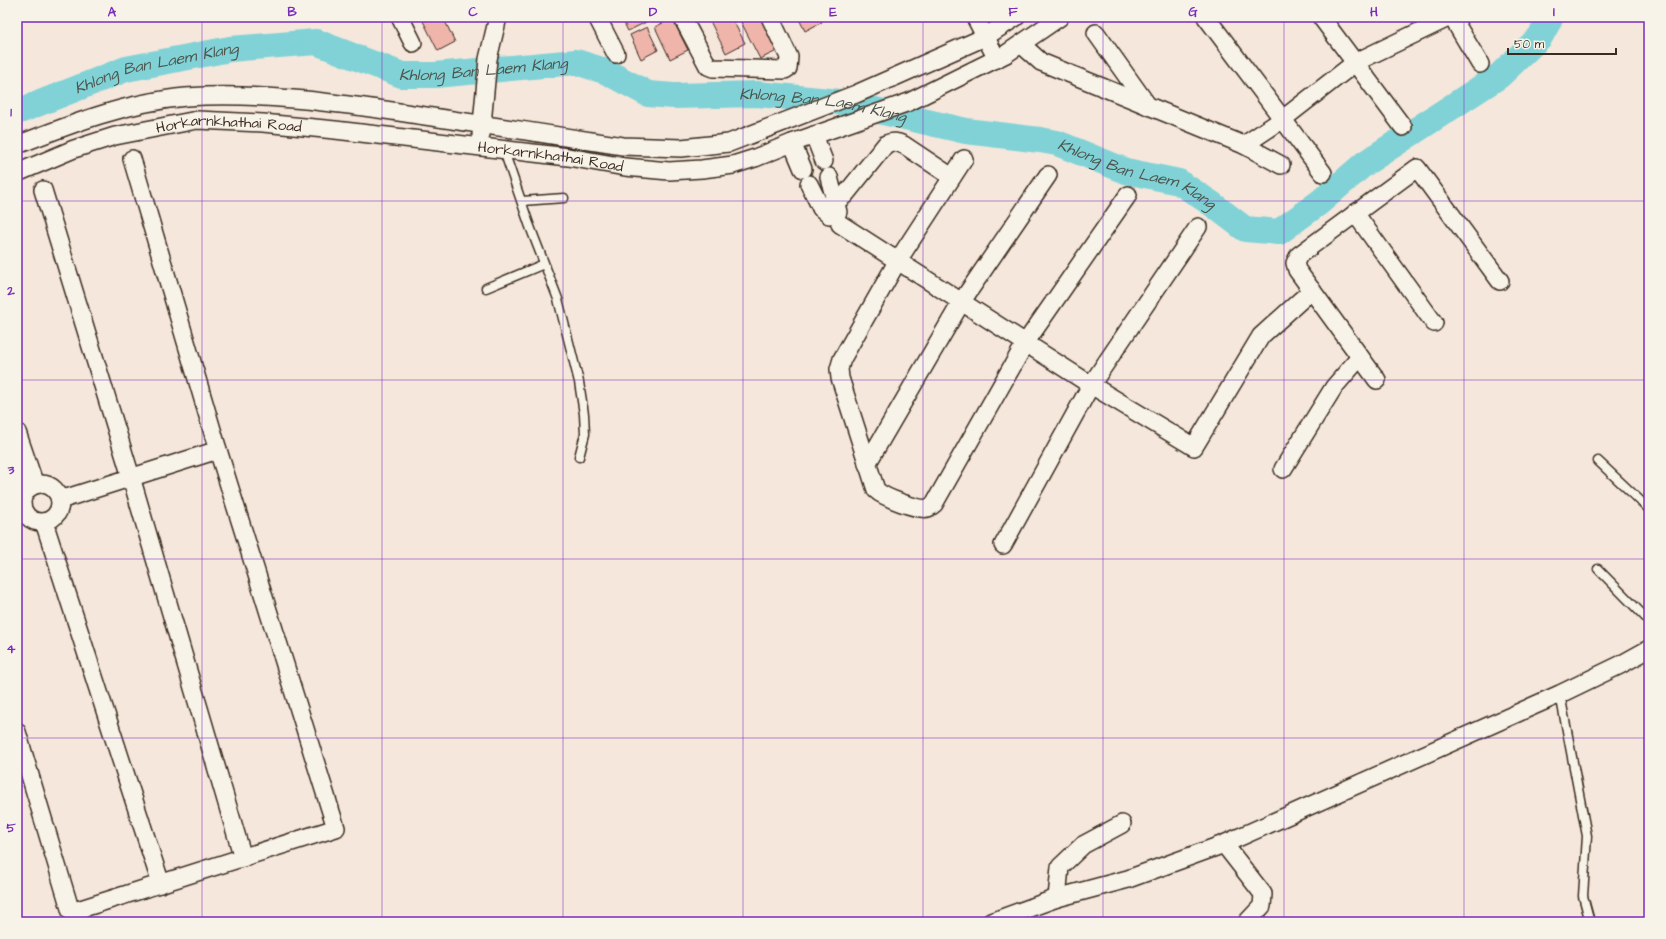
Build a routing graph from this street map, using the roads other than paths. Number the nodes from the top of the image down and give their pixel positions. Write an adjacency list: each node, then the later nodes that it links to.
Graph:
1 (400, 17): 14 (street)
2 (498, 17): 23 (street)
3 (597, 17): 16 (street)
4 (682, 17): 5 (street)
5 (770, 17)
6 (975, 17): 13 (street)
7 (1060, 17): 15 (street, Horkarnkhathai Road)
8 (1206, 17): 22 (street)
9 (1321, 17): 18 (street)
10 (1451, 17): 18 (street); 19 (street)
11 (1007, 20): 13 (street, Horkarnkhathai Road); 15 (street)
12 (1096, 33): 21 (street)
13 (985, 37): 17 (street); 20 (street, Horkarnkhathai Road)
14 (414, 43)
15 (1019, 46): 17 (street, Horkarnkhathai Road); 21 (street)
16 (616, 54)
17 (997, 59): 24 (street, Horkarnkhathai Road)
18 (1356, 62): 22 (street); 25 (street)
19 (1480, 64)
20 (851, 96): 23 (street, Horkarnkhathai Road); 24 (street)
21 (1148, 107): 29 (street)
22 (1283, 119): 29 (street); 36 (street)
23 (482, 124): 28 (street, Horkarnkhathai Road); 30 (street)
24 (847, 125): 26 (street, Horkarnkhathai Road)
25 (1403, 127)
26 (814, 135): 27 (street, Horkarnkhathai Road); 43 (street)
27 (792, 143): 31 (street, Horkarnkhathai Road); 44 (street)
28 (17, 145)
29 (1244, 145): 34 (street)
30 (480, 147): 31 (street, Horkarnkhathai Road); 35 (street, Horkarnkhathai Road)
31 (504, 151): 42 (lane)
32 (964, 158): 38 (street)
33 (132, 159): 60 (street)
34 (1281, 165)
35 (17, 173)
36 (1322, 173)
37 (1048, 175): 53 (street)
38 (952, 177): 43 (street); 48 (street)
39 (43, 190): 66 (street)
40 (1128, 195): 55 (street)
41 (564, 198): 42 (lane)
42 (522, 201): 49 (lane)
43 (837, 201): 44 (street); 46 (street)
44 (821, 208): 46 (street)
45 (1355, 212): 50 (street); 52 (street); 54 (street)
46 (840, 224): 48 (street)
47 (1198, 228): 58 (street)
48 (897, 262): 53 (street); 63 (street)
49 (544, 264): 51 (lane); 61 (lane)
50 (1500, 281)
51 (486, 288)
52 (1312, 290): 56 (street); 58 (street)
53 (962, 301): 55 (street); 63 (street)
54 (1434, 323)
55 (1026, 342): 58 (street); 63 (street)
56 (1360, 357): 57 (street); 64 (street)
57 (1377, 380)
58 (1091, 385): 72 (street)
59 (17, 432): 67 (street)
60 (218, 450): 66 (street); 80 (street)
61 (579, 457)
62 (1598, 461): 69 (lane)
63 (867, 464)
64 (1283, 469)
65 (17, 470): 67 (street)
66 (131, 478): 68 (street); 80 (street)
67 (30, 489): 68 (street); 70 (street)
68 (60, 500): 71 (street)
69 (1649, 510)
70 (20, 513): 71 (street)
71 (44, 522): 81 (street)
72 (1003, 545)
73 (1598, 569): 74 (lane)
74 (1649, 621)
75 (1649, 649): 76 (street)
76 (1560, 694): 79 (street); 85 (lane)
77 (17, 732): 81 (street)
78 (1122, 824): 82 (street)
79 (1224, 844): 82 (street); 84 (street)
80 (243, 858): 81 (street)
81 (161, 884)
82 (1057, 898): 83 (street)
83 (991, 922)
84 (1247, 922)
85 (1590, 922)

